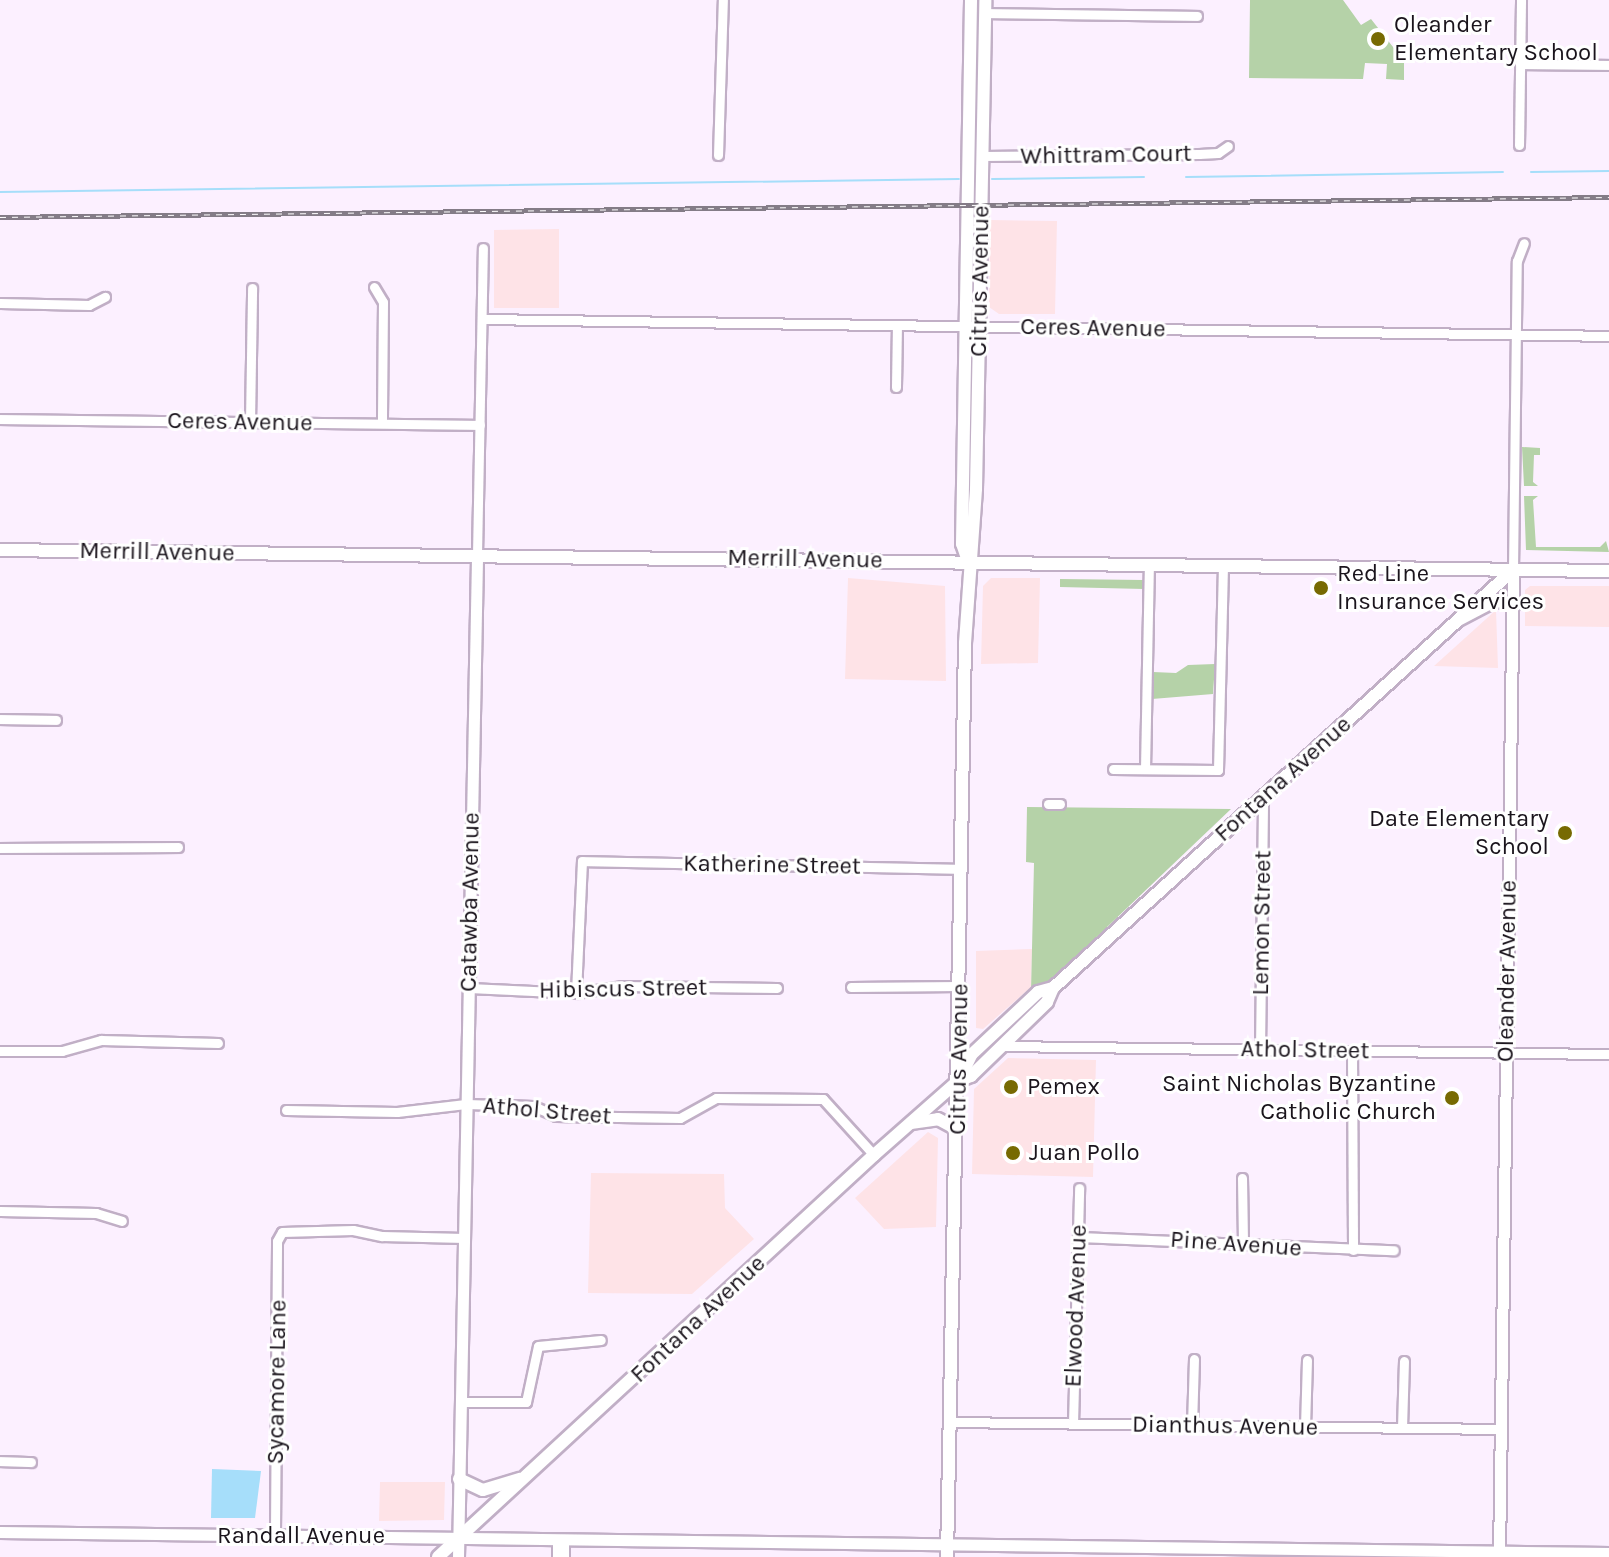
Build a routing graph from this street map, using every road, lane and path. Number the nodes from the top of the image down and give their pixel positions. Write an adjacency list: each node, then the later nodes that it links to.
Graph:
1 (723, 0): 10 (street)
2 (971, 0): 12 (main road, Citrus Avenue)
3 (1521, 0): 6 (street)
4 (985, 7): 5 (street); 11 (main road, Citrus Avenue)
5 (1197, 16)
6 (1520, 64): 7 (street); 8 (street)
7 (1609, 65)
8 (1519, 145)
9 (1228, 146): 11 (street, Whittram Court)
10 (718, 155)
11 (982, 156): 12 (main road, Citrus Avenue)
12 (975, 179): 21 (main road, Citrus Avenue); 22 (main road, Citrus Avenue)
13 (1524, 243): 23 (street, Oleander Avenue)
14 (483, 248): 19 (street, Catawba Avenue)
15 (374, 287): 28 (street)
16 (252, 288): 27 (street)
17 (105, 297): 18 (street)
18 (0, 303)
19 (482, 319): 20 (street, Ceres Avenue); 29 (street, Catawba Avenue)
20 (897, 325): 21 (street, Ceres Avenue); 25 (street)
21 (965, 326): 22 (street, Ceres Avenue); 32 (main road, Citrus Avenue)
22 (978, 327): 23 (street, Ceres Avenue); 32 (main road, Citrus Avenue)
23 (1516, 335): 24 (street, Ceres Avenue); 35 (street, Oleander Avenue)
24 (1609, 336)
25 (896, 387)
26 (0, 419): 27 (street, Ceres Avenue)
27 (250, 422): 28 (street, Ceres Avenue)
28 (382, 423): 29 (street, Ceres Avenue)
29 (480, 425): 31 (street, Catawba Avenue)
30 (0, 550): 31 (main road, Merrill Avenue)
31 (477, 555): 32 (main road, Merrill Avenue); 51 (street, Catawba Avenue)
32 (968, 561): 33 (main road, Merrill Avenue); 48 (main road, Citrus Avenue)
33 (1149, 565): 34 (main road, Merrill Avenue); 42 (street)
34 (1223, 567): 35 (main road, Merrill Avenue); 42 (street)
35 (1513, 570): 36 (main road, Merrill Avenue); 37 (street, Oleander Avenue); 38 (main road, Fontana Avenue)
36 (1609, 571)
37 (1513, 606): 38 (street); 62 (street, Oleander Avenue)
38 (1458, 620): 43 (main road, Fontana Avenue)
39 (0, 719): 40 (street)
40 (56, 720)
41 (1113, 769): 42 (street)
42 (1145, 769)
43 (1263, 797): 53 (main road, Fontana Avenue); 59 (street, Lemon Street)
44 (1048, 804): 45 (street)
45 (1060, 804)
46 (178, 847): 47 (street)
47 (0, 848)
48 (962, 869): 49 (main road, Citrus Avenue); 54 (street, Katherine Street)
49 (960, 986): 50 (street); 55 (main road, Citrus Avenue)
50 (851, 987)
51 (469, 988): 54 (street, Hibiscus Street); 65 (street, Catawba Avenue)
52 (777, 988): 54 (street, Hibiscus Street)
53 (1053, 988): 56 (main road, Fontana Avenue); 58 (main road, Fontana Avenue)
54 (576, 993)
55 (959, 1031): 56 (main road); 64 (main road, Citrus Avenue)
56 (991, 1037): 64 (main road, Fontana Avenue)
57 (218, 1043): 60 (street)
58 (1002, 1046): 59 (street, Athol Street); 64 (main road, Fontana Avenue)
59 (1260, 1050): 61 (street, Athol Street)
60 (0, 1051)
61 (1352, 1051): 62 (street, Athol Street); 77 (street)
62 (1506, 1053): 63 (street, Athol Street); 89 (street, Oleander Avenue)
63 (1609, 1054)
64 (958, 1081): 67 (main road, Fontana Avenue); 68 (main road, Citrus Avenue)
65 (466, 1104): 66 (street, Athol Street); 69 (street, Athol Street); 75 (street, Catawba Avenue)
66 (286, 1110)
67 (911, 1123): 68 (main road); 69 (main road, Fontana Avenue)
68 (957, 1129): 84 (main road, Citrus Avenue)
69 (874, 1155): 92 (main road, Fontana Avenue)
70 (1242, 1178): 76 (street)
71 (1079, 1188): 74 (street, Elwood Avenue)
72 (0, 1211): 73 (street)
73 (122, 1221)
74 (1078, 1237): 76 (street, Pine Avenue); 85 (street, Elwood Avenue)
75 (464, 1238): 83 (street, Catawba Avenue); 95 (street, Sycamore Lane)
76 (1243, 1242): 77 (street, Pine Avenue)
77 (1353, 1250): 78 (street, Pine Avenue)
78 (1394, 1250)
79 (601, 1340): 83 (street)
80 (1194, 1359): 86 (street)
81 (1307, 1360): 87 (street)
82 (1404, 1361): 88 (street)
83 (461, 1402): 93 (street, Catawba Avenue)
84 (950, 1422): 85 (street, Dianthus Avenue); 98 (main road, Citrus Avenue)
85 (1073, 1424): 86 (street, Dianthus Avenue)
86 (1192, 1426): 87 (street, Dianthus Avenue)
87 (1305, 1427): 88 (street, Dianthus Avenue)
88 (1402, 1428): 89 (street, Dianthus Avenue)
89 (1500, 1429): 101 (street, Oleander Avenue)
90 (0, 1461): 91 (street)
91 (31, 1462)
92 (525, 1476): 93 (main road); 96 (main road, Fontana Avenue)
93 (459, 1479): 96 (street, Catawba Avenue)
94 (0, 1532): 95 (street, Randall Avenue)
95 (275, 1533): 96 (street, Randall Avenue)
96 (458, 1537): 97 (street, Randall Avenue); 102 (main road, Fontana Avenue); 103 (street, Catawba Avenue)
97 (561, 1542): 98 (street, Randall Avenue); 104 (street); 105 (street)
98 (947, 1551): 99 (street, Randall Avenue)
99 (1248, 1553): 101 (street, Randall Avenue)
100 (1609, 1553): 101 (street, Randall Avenue)
101 (1499, 1554)
102 (438, 1557)
103 (458, 1557)
104 (557, 1557)
105 (564, 1557)

